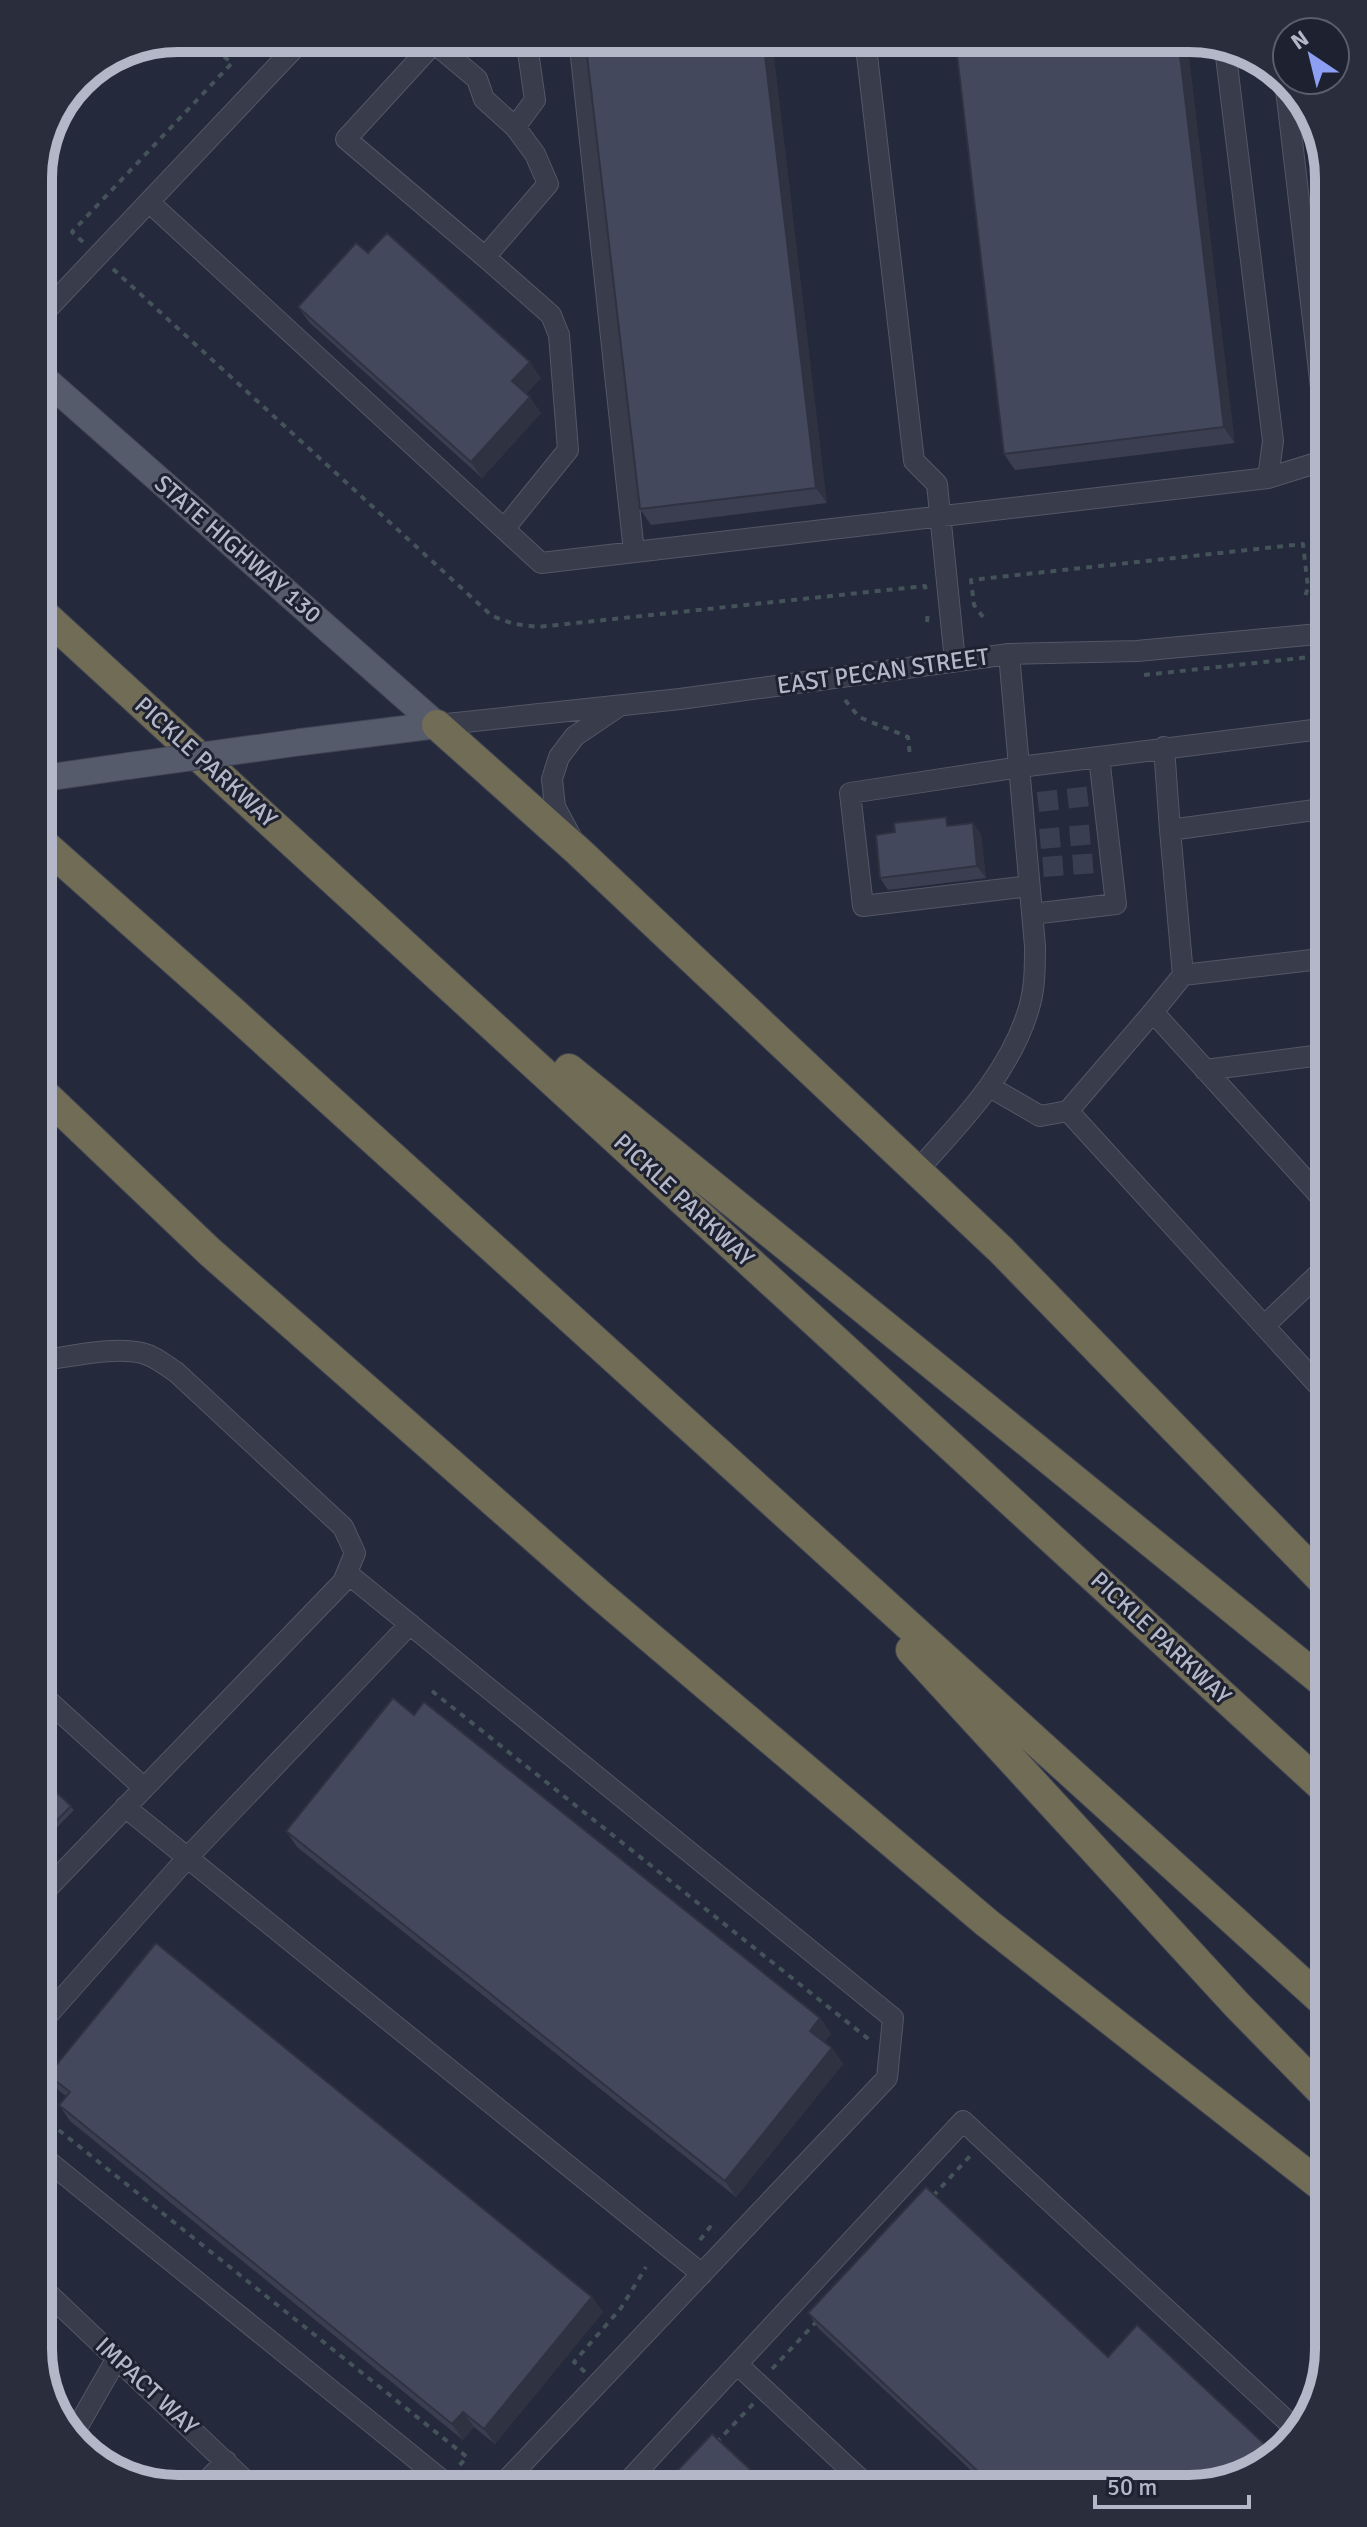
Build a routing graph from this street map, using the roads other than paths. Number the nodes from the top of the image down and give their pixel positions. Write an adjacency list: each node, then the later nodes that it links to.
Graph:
1 (291, 52): 10 (street)
2 (426, 52): 11 (street)
3 (445, 52): 9 (street)
4 (528, 52): 9 (street)
5 (580, 52): 19 (street)
6 (867, 52): 17 (street)
7 (1230, 60): 16 (street)
8 (1287, 99): 13 (street)
9 (515, 127): 11 (street)
10 (149, 202): 12 (street); 18 (street)
11 (485, 257): 18 (street)
12 (52, 304)
13 (1315, 337)
14 (52, 385): 25 (main road, STATE HIGHWAY 130)
15 (1315, 462): 16 (street)
16 (1268, 478): 17 (street)
17 (941, 516): 19 (street); 23 (street)
18 (504, 529): 19 (street)
19 (634, 552)
20 (52, 622): 36 (highway, PICKLE PARKWAY)
21 (1315, 634): 22 (street, EAST PECAN STREET)
22 (1009, 654): 23 (street, EAST PECAN STREET); 29 (street)
23 (955, 661): 24 (street, EAST PECAN STREET)
24 (621, 705): 25 (street, EAST PECAN STREET); 34 (street)
25 (437, 725): 30 (main road, bridge); 34 (highway)
26 (1315, 730): 27 (street)
27 (1164, 747): 28 (street); 32 (street)
28 (1099, 757): 29 (street); 37 (street)
29 (1020, 767): 35 (street); 35 (street)
30 (52, 777)
31 (1315, 810): 32 (street)
32 (1170, 830): 39 (street)
33 (52, 851): 52 (highway)
34 (578, 851): 46 (highway)
35 (1033, 874): 37 (street)
36 (331, 876): 56 (highway); 58 (highway, PICKLE PARKWAY)
37 (1032, 914): 43 (street)
38 (1315, 960): 39 (street)
39 (1183, 975): 40 (street)
40 (1153, 1012): 42 (street); 45 (street)
41 (1315, 1056): 42 (street)
42 (1205, 1070): 47 (street)
43 (990, 1087): 45 (street); 46 (street)
44 (52, 1101): 67 (highway)
45 (1068, 1111): 49 (street)
46 (917, 1171): 54 (highway)
47 (1315, 1191)
48 (1315, 1277): 49 (street)
49 (1264, 1326): 51 (street)
50 (52, 1359): 53 (street)
51 (1315, 1382)
52 (780, 1507): 63 (highway); 65 (highway)
53 (347, 1573): 55 (street); 59 (street)
54 (1315, 1573)
55 (410, 1624): 61 (street); 68 (street)
56 (1315, 1676)
57 (52, 1704): 59 (street)
58 (1315, 1780)
59 (144, 1788): 60 (street)
60 (125, 1807): 61 (street); 62 (street)
61 (188, 1857): 64 (street); 68 (street)
62 (52, 1883)
63 (1315, 1994)
64 (52, 2010)
65 (1315, 2085)
66 (52, 2164): 77 (street)
67 (1315, 2181)
68 (702, 2274): 78 (street)
69 (52, 2297): 70 (street, IMPACT WAY)
70 (117, 2358): 73 (street); 74 (street, IMPACT WAY)
71 (737, 2364): 72 (street); 79 (street); 80 (street)
72 (1290, 2424)
73 (78, 2426)
74 (226, 2461): 75 (street); 76 (street, IMPACT WAY)
75 (212, 2475)
76 (240, 2475)
77 (436, 2475)
78 (498, 2475)
79 (634, 2475)
80 (856, 2475)

